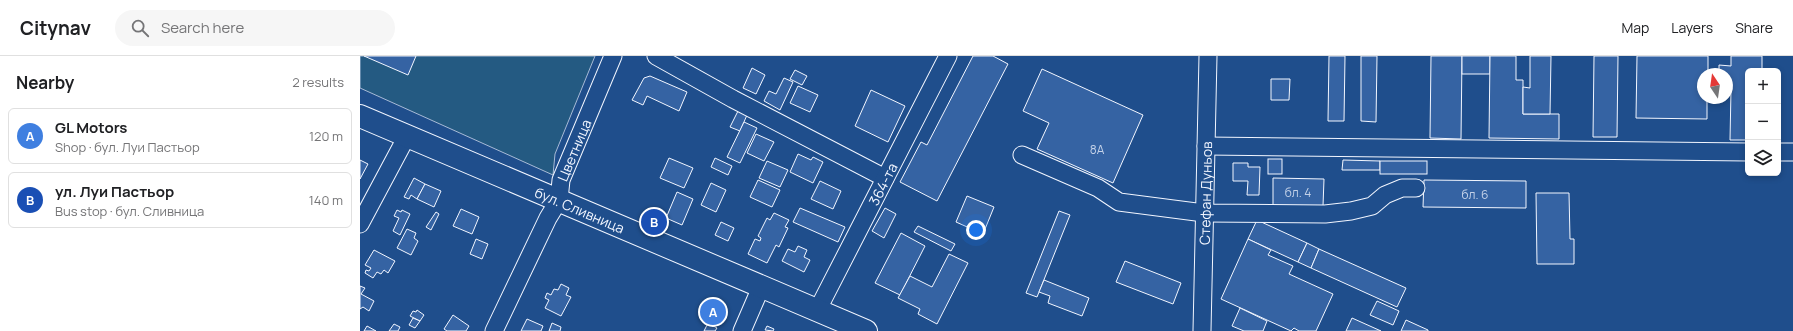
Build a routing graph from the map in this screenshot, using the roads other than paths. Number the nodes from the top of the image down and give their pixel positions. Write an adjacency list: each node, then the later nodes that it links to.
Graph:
1 (613, 56): 14 (street, Цветница)
2 (656, 56): 12 (street)
3 (948, 56): 12 (street, 364-та)
4 (1208, 56): 7 (street, Стефан Дуньов)
5 (360, 116): 6 (main road, бул. Сливница)
6 (407, 136): 14 (main road, бул. Сливница); 16 (street)
7 (1206, 146): 8 (street); 15 (street, Стефан Дуньов)
8 (1745, 152)
9 (1781, 152): 10 (street)
10 (1793, 152)
11 (1022, 155): 15 (street)
12 (885, 178): 18 (street, 364-та)
13 (1416, 188): 15 (street)
14 (559, 200): 17 (main road, бул. Сливница); 19 (street, Цветница)
15 (1204, 213): 22 (street, Стефан Дуньов)
16 (360, 224)
17 (761, 287): 18 (main road, бул. Сливница); 20 (street)
18 (817, 311): 21 (main road, бул. Сливница)
19 (494, 331)
20 (742, 331)
21 (866, 331)
22 (1202, 331)

